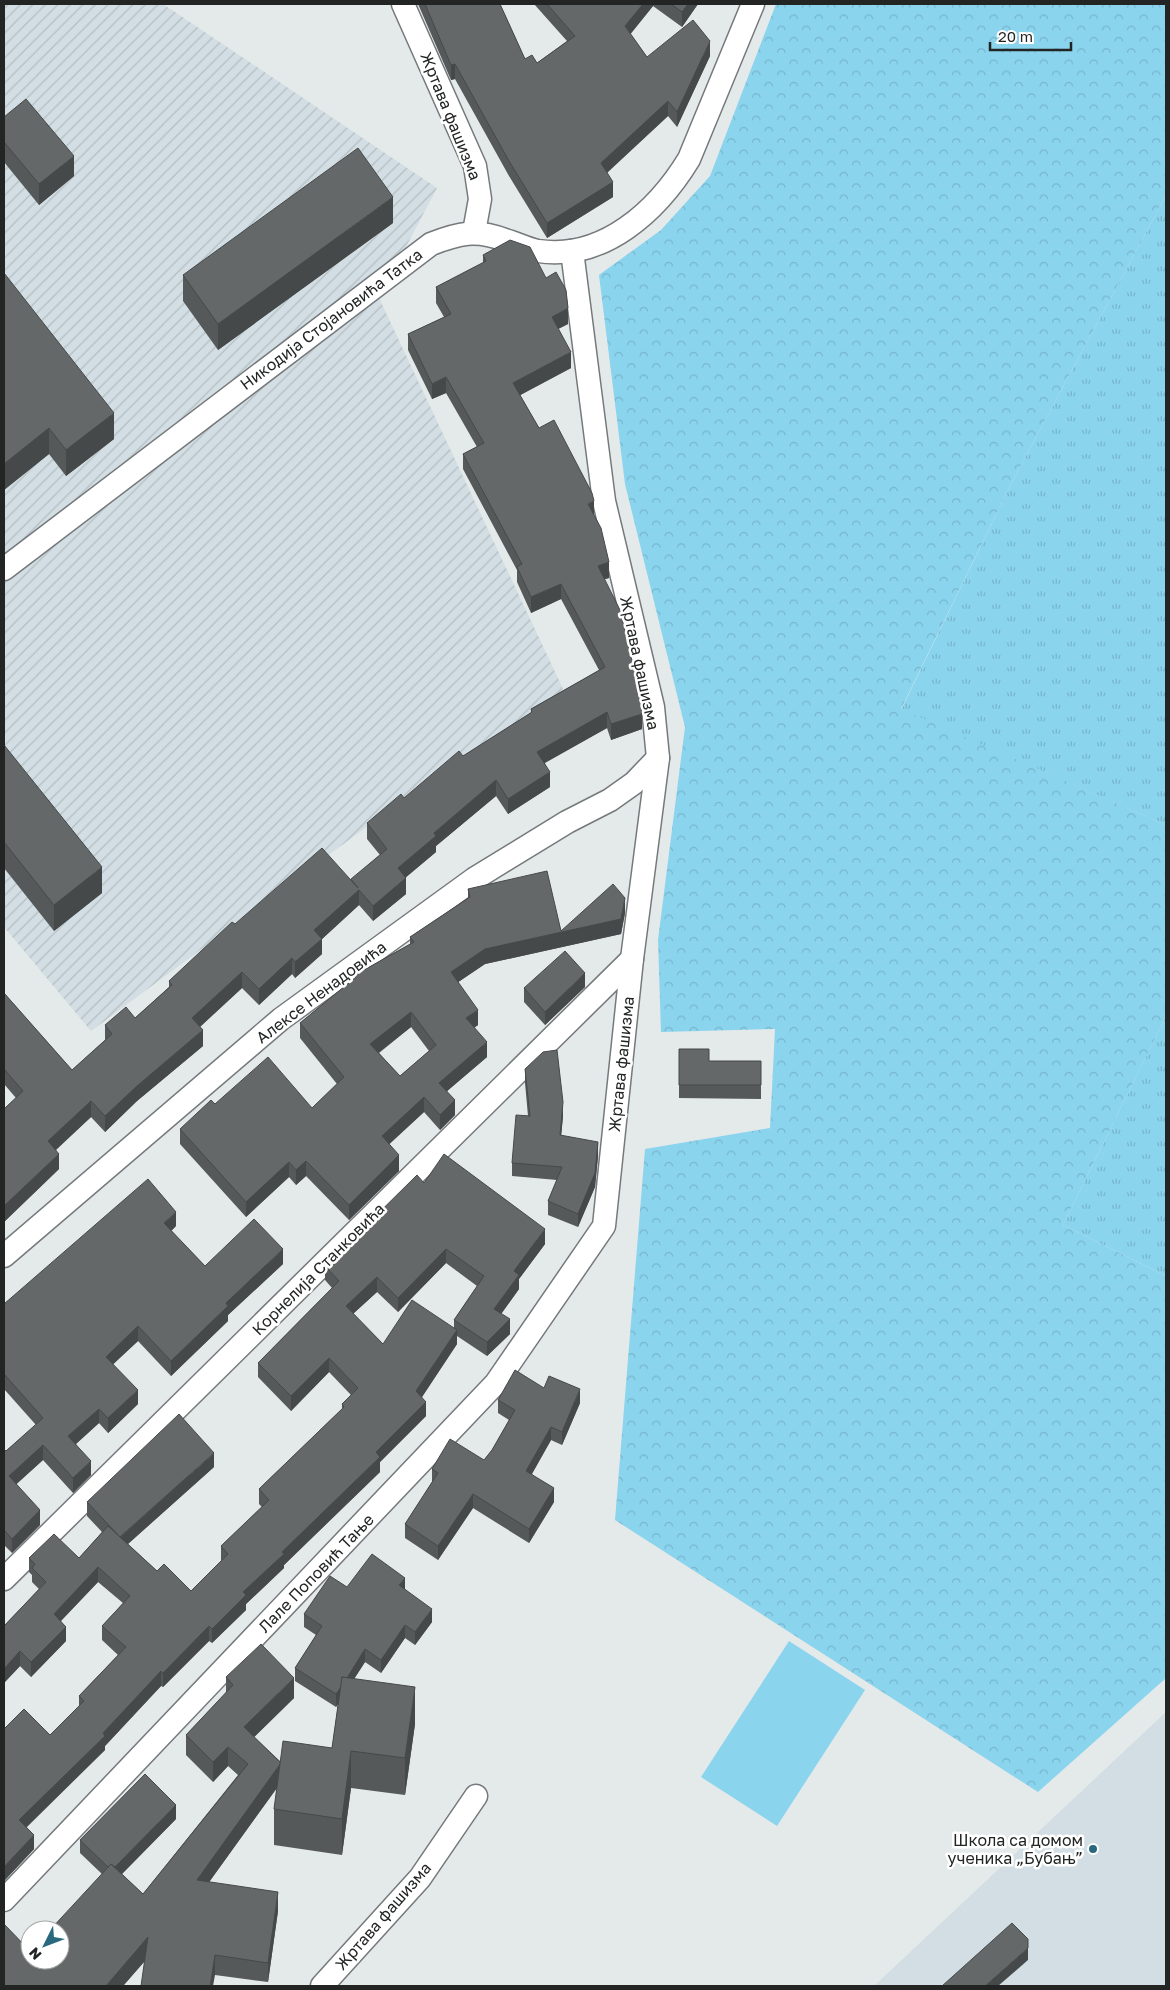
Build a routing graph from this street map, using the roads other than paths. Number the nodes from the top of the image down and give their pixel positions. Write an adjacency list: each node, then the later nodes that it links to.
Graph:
1 (404, 4): 3 (street, Жртава фашизма)
2 (753, 4): 4 (street, Никодија Стојановића Татка)
3 (474, 232): 4 (street, Никодија Стојановића Татка); 5 (street, Никодија Стојановића Татка)
4 (572, 252): 6 (street, Жртава фашизма)
5 (4, 568)
6 (658, 758): 7 (street, Жртава фашизма); 9 (street, Алексе Ненадовића)
7 (632, 959): 8 (street, Жртава фашизма); 10 (street, Корнелија Станковића)
8 (604, 1226): 12 (street, Лале Поповић Тање)
9 (4, 1256)
10 (4, 1579)
11 (476, 1796): 13 (street, Жртава фашизма)
12 (4, 1900)
13 (322, 1986)

